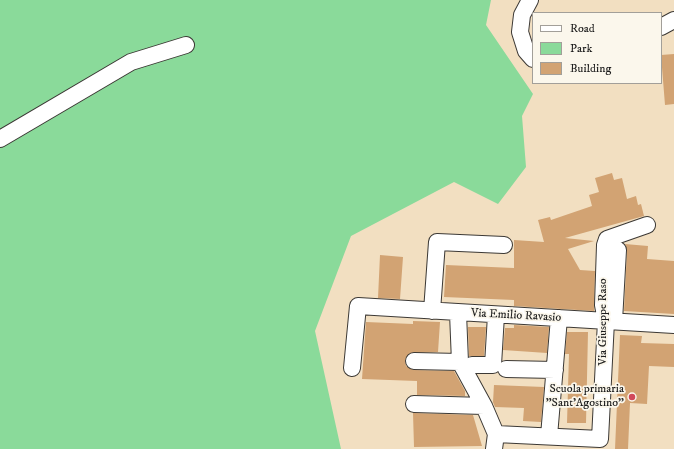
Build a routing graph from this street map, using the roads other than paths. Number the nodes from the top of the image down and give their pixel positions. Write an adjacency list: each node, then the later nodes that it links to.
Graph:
1 (530, 0): 5 (street)
2 (674, 20): 3 (street)
3 (662, 26)
4 (186, 45): 6 (street)
5 (532, 57)
6 (0, 139)
7 (647, 225): 14 (street, Via Giuseppe Raso)
8 (504, 244): 10 (street)
9 (618, 250): 14 (street)
10 (432, 311): 11 (street, Via Emilio Ravasio); 18 (street, Via Emilio Ravasio)
11 (458, 313): 12 (street, Via Emilio Ravasio); 17 (street)
12 (496, 315): 13 (street, Via Emilio Ravasio); 17 (street)
13 (560, 318): 14 (street, Via Emilio Ravasio); 20 (street)
14 (610, 321): 15 (street, Via Emilio Ravasio); 23 (street, Via Giuseppe Raso)
15 (674, 324)
16 (414, 361): 17 (street)
17 (466, 363): 22 (street)
18 (352, 368)
19 (506, 369): 20 (street)
20 (555, 370): 23 (street)
21 (414, 404): 22 (street)
22 (484, 406): 24 (street)
23 (549, 436): 24 (street, Via Giuseppe Raso)
24 (495, 441)

